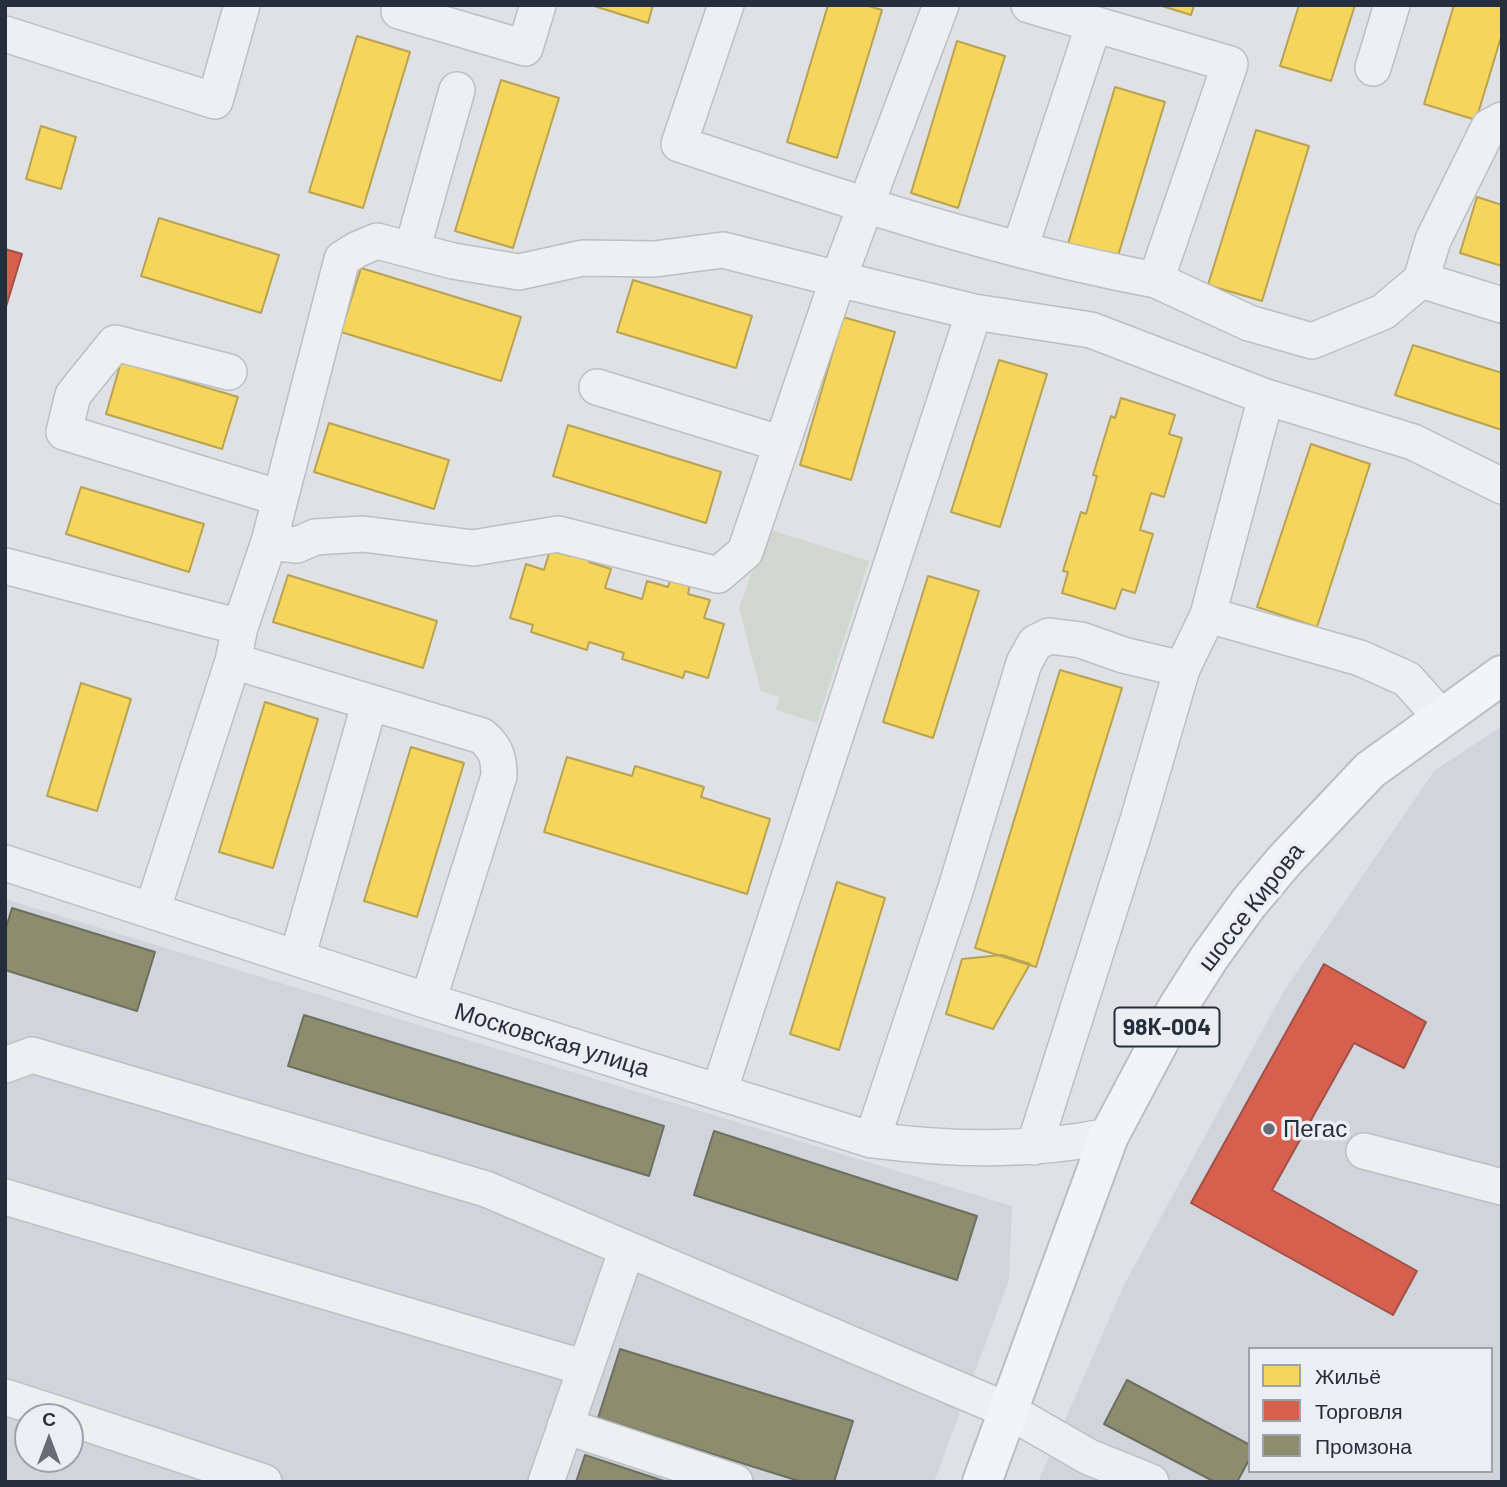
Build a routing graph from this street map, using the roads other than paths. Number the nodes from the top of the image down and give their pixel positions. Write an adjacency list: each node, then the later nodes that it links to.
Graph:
1 (242, 5): 9 (street)
2 (538, 5): 7 (street)
3 (726, 5): 13 (street)
4 (941, 5): 13 (street)
5 (1028, 5): 8 (street)
6 (1392, 5): 10 (street)
7 (400, 11)
8 (1094, 24): 14 (street); 17 (street)
9 (5, 34)
10 (1373, 68)
11 (457, 90): 15 (street)
12 (1502, 120): 18 (street)
13 (866, 207): 14 (street); 16 (street)
14 (1020, 248): 17 (street)
15 (412, 250): 16 (street); 26 (street)
16 (838, 279): 20 (street); 24 (street)
17 (1156, 280): 18 (street)
18 (1421, 280): 19 (street)
19 (1502, 305)
20 (974, 312): 23 (street); 41 (street)
21 (229, 372): 26 (street)
22 (597, 387): 24 (street)
23 (1266, 397): 25 (street); 29 (street)
24 (782, 444): 27 (street)
25 (1502, 486)
26 (280, 498): 27 (street)
27 (269, 542): 30 (street)
28 (5, 566): 30 (street)
29 (1208, 615): 32 (street); 35 (street)
30 (240, 627): 31 (street)
31 (233, 661): 34 (street); 37 (street)
32 (1182, 669): 43 (street); 44 (street)
33 (1502, 675): 35 (main road, шоссе Кирова / 98К-004)
34 (370, 702): 38 (street); 39 (street)
35 (1442, 718): 42 (main road, шоссе Кирова / 98К-004)
36 (5, 863): 37 (street, Московская улица)
37 (152, 911): 38 (street, Московская улица)
38 (297, 958): 39 (street, Московская улица)
39 (428, 1001): 41 (street, Московская улица)
40 (5, 1065): 48 (street)
41 (719, 1092): 43 (street, Московская улица)
42 (1109, 1136): 44 (street, Московская улица); 52 (main road, шоссе Кирова / 98К-004)
43 (872, 1140): 44 (street, Московская улица)
44 (1034, 1147)
45 (1364, 1151): 46 (street)
46 (1502, 1187)
47 (5, 1197): 49 (street)
48 (627, 1249): 49 (street); 52 (street)
49 (585, 1368): 54 (street)
50 (5, 1396): 51 (street)
51 (26, 1403)
52 (1009, 1411): 58 (main road, шоссе Кирова / 98К-004); 59 (street)
53 (84, 1422): 55 (street)
54 (565, 1426): 56 (street); 57 (street)
55 (264, 1482)
56 (546, 1482)
57 (735, 1482)
58 (982, 1482)
59 (1151, 1482)

